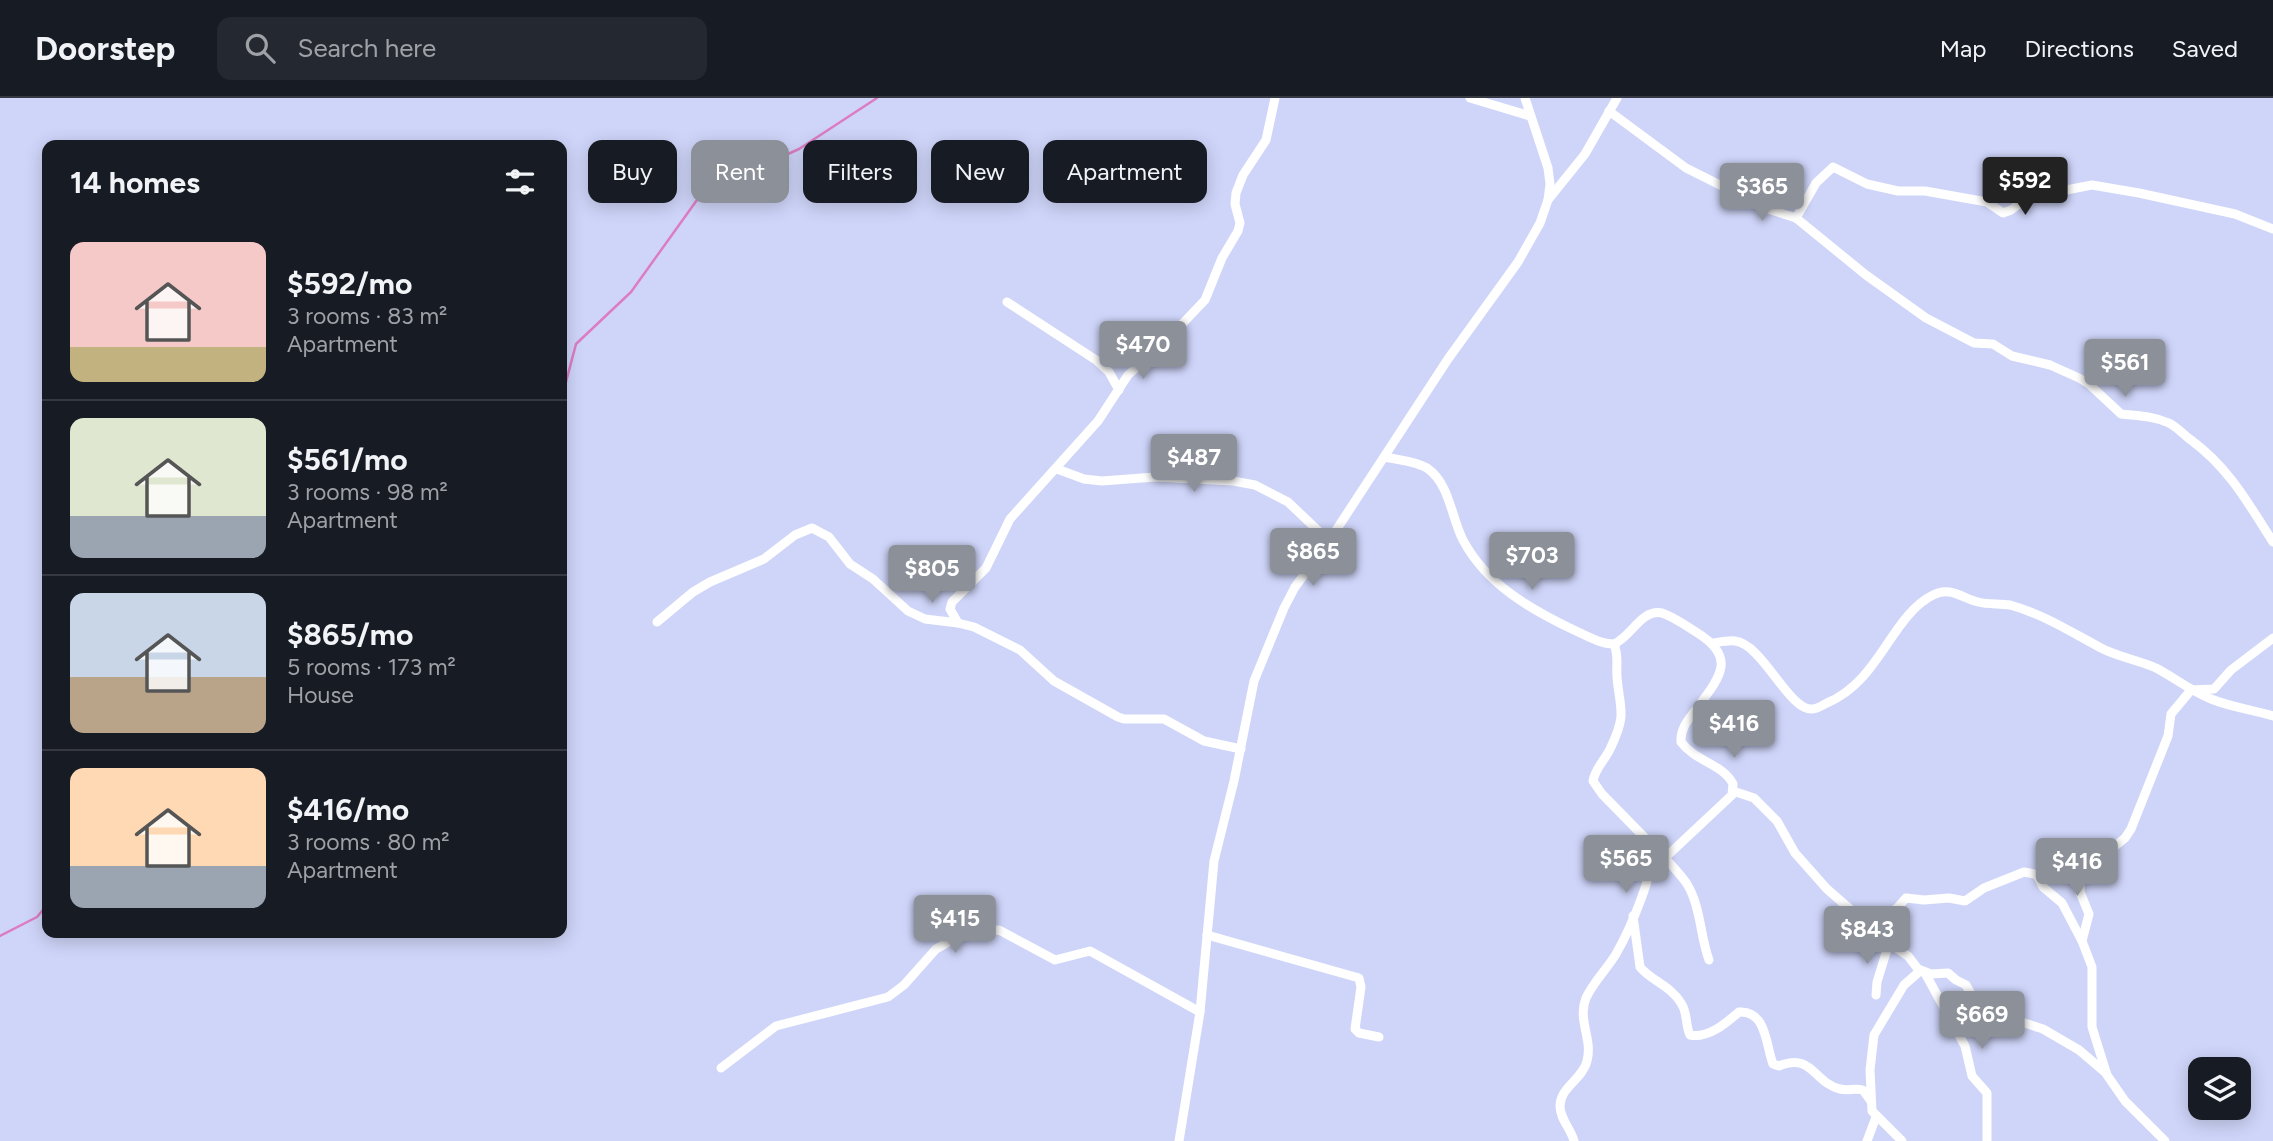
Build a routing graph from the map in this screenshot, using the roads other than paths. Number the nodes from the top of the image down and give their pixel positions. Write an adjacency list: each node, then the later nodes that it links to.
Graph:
1 (1275, 98): 11 (street)
2 (1470, 98): 6 (street)
3 (1525, 98): 6 (street)
4 (1617, 98): 5 (street)
5 (1609, 111): 7 (street); 8 (street)
6 (1530, 116): 7 (street)
7 (1548, 200): 12 (street)
8 (1796, 218): 9 (street); 15 (street)
9 (2273, 229)
10 (1007, 302): 11 (street)
11 (1119, 390): 13 (street)
12 (1385, 457): 14 (street); 20 (street)
13 (1057, 469): 14 (street); 17 (street)
14 (1329, 541): 23 (street)
15 (2273, 542)
16 (657, 622): 17 (street)
17 (958, 623): 23 (street)
18 (2273, 638): 21 (street)
19 (1713, 643): 20 (street); 21 (street); 24 (street)
20 (1614, 644): 27 (street)
21 (2191, 690): 22 (street); 26 (street)
22 (2273, 716)
23 (1241, 749): 31 (street)
24 (1733, 791): 25 (street); 30 (street)
25 (1665, 858): 27 (street); 34 (street)
26 (2098, 859): 28 (street); 32 (street)
27 (1652, 870): 29 (street)
28 (2037, 875): 30 (street); 32 (street)
29 (1633, 916): 41 (street); 44 (street)
30 (1869, 926): 33 (street)
31 (1207, 935): 37 (street); 38 (street)
32 (2082, 941): 40 (street)
33 (1889, 943): 35 (street); 36 (street)
34 (1709, 960)
35 (1922, 972): 40 (street); 41 (street); 47 (street)
36 (1876, 995)
37 (1200, 1012): 39 (street); 43 (street)
38 (1379, 1037)
39 (721, 1068)
40 (2106, 1073): 48 (street)
41 (1871, 1101): 42 (street)
42 (1876, 1116): 45 (street); 46 (street)
43 (1179, 1141)
44 (1574, 1141)
45 (1867, 1141)
46 (1902, 1141)
47 (1987, 1141)
48 (2165, 1141)

